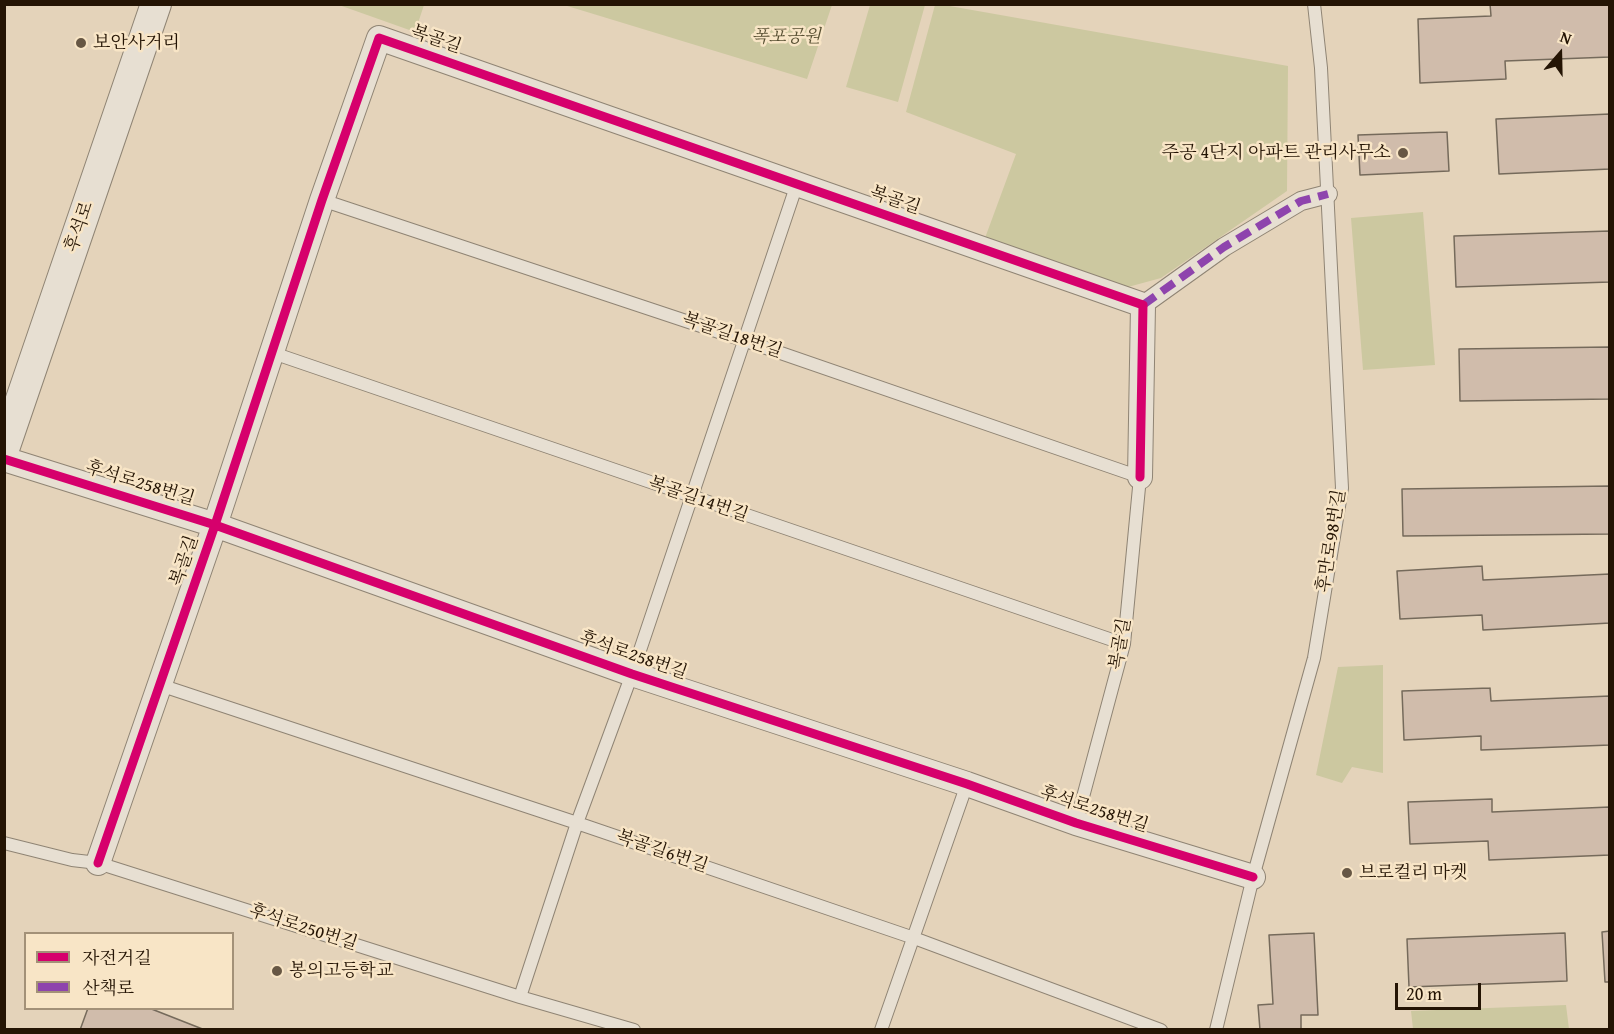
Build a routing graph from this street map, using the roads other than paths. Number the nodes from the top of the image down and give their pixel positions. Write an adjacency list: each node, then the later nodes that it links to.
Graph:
1 (156, 4): 9 (street, 후석로)
2 (1314, 4): 4 (lane, 후만로98번길)
3 (797, 184): 5 (street, 복골길); 6 (street, 복골길); 7 (lane)
4 (1328, 194): 6 (street); 22 (lane, 후만로98번길)
5 (322, 200): 7 (lane, 복골길18번길); 8 (street, 복골길)
6 (1143, 305): 11 (street, 복골길)
7 (743, 340): 11 (lane, 복골길18번길); 12 (lane)
8 (273, 353): 12 (lane, 복골길14번길); 13 (street, 복골길)
9 (4, 449)
10 (4, 459): 13 (street, 후석로258번길)
11 (1140, 477): 14 (lane, 복골길)
12 (691, 497): 14 (lane, 복골길14번길); 15 (lane)
13 (215, 525): 15 (street, 후석로258번길); 16 (street, 복골길)
14 (1124, 644): 19 (lane, 복골길)
15 (632, 674): 17 (street, 후석로258번길); 18 (lane)
16 (160, 685): 18 (lane, 복골길6번길); 21 (street, 복골길)
17 (967, 784): 19 (street, 후석로258번길); 23 (lane)
18 (577, 823): 23 (lane, 복골길6번길); 24 (lane)
19 (1076, 823): 22 (street, 후석로258번길)
20 (4, 843): 21 (lane, 후석로250번길)
21 (98, 863): 24 (lane, 후석로250번길)
22 (1253, 877): 28 (lane, 후만로98번길)
23 (914, 938): 26 (lane); 27 (lane, 복골길6번길)
24 (520, 997): 25 (lane, 후석로250번길)
25 (634, 1029)
26 (881, 1029)
27 (1161, 1029)
28 (1216, 1029)

